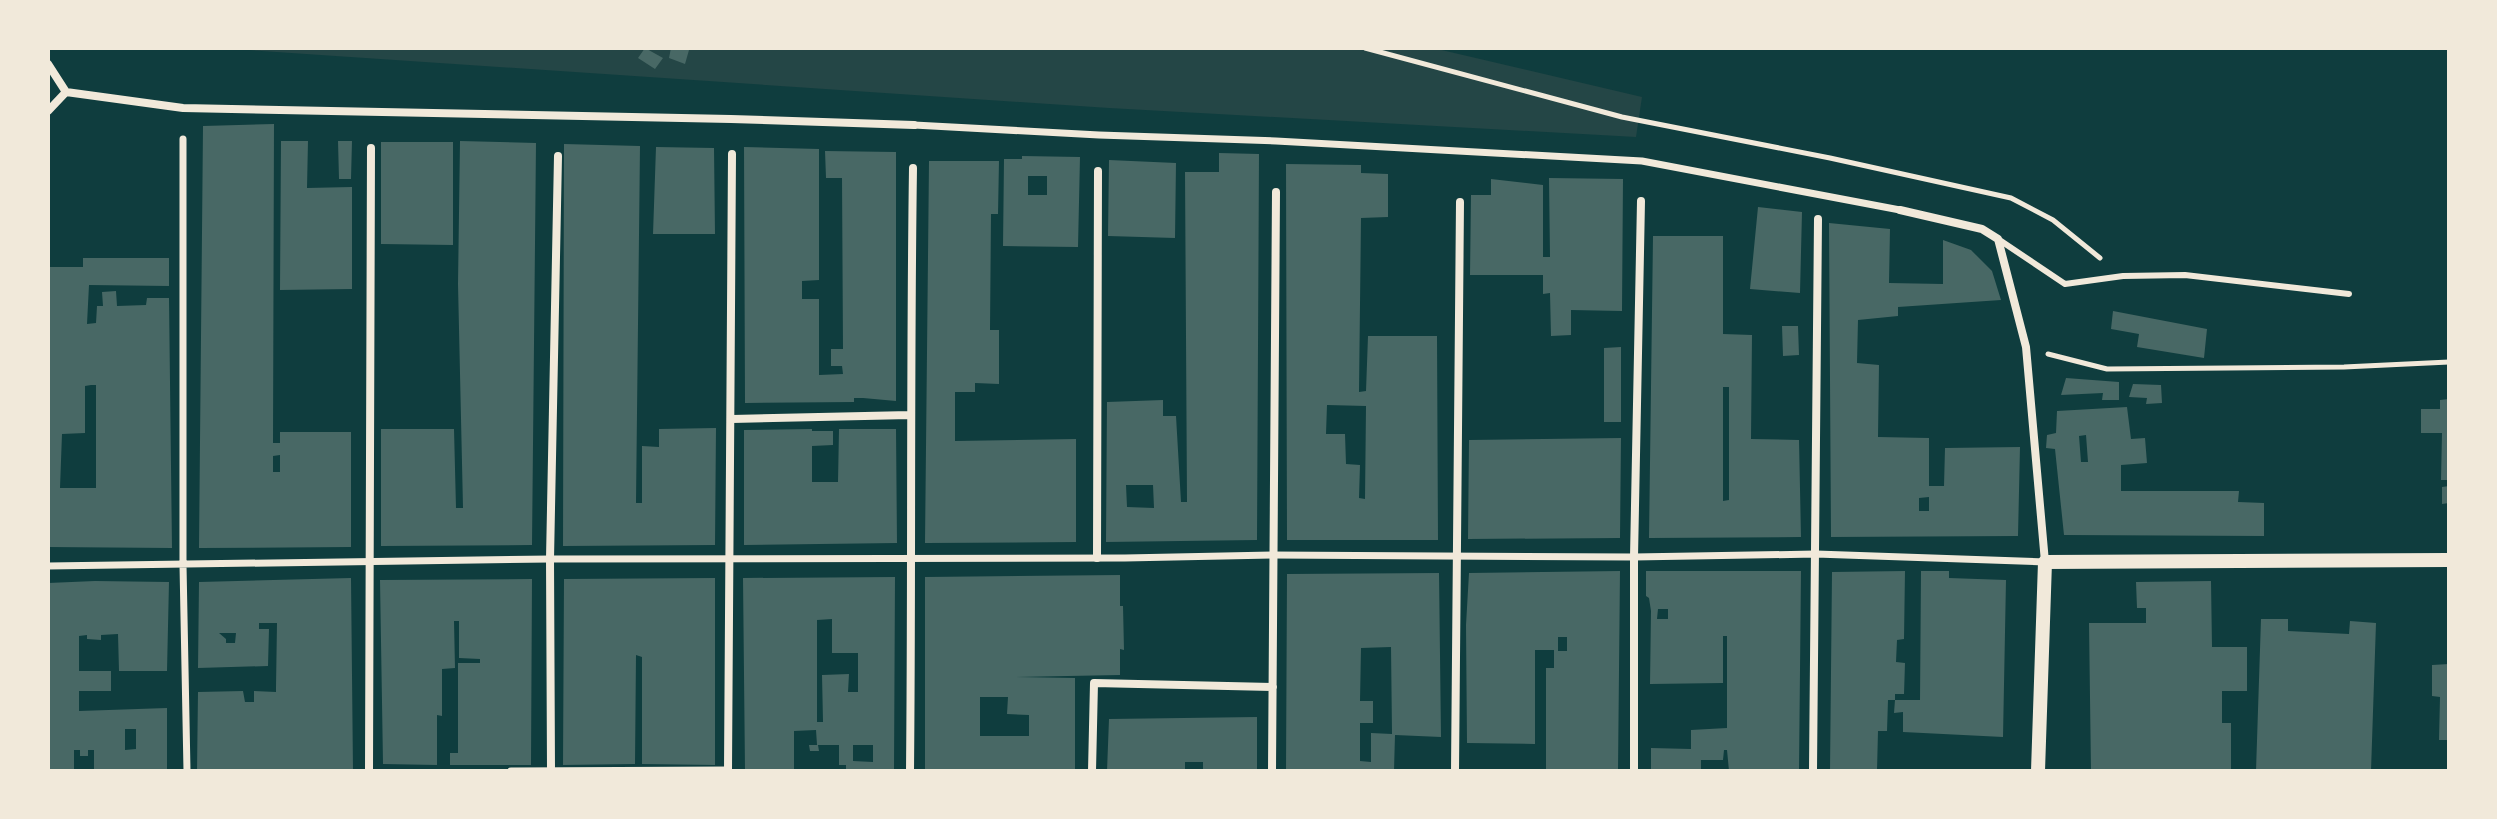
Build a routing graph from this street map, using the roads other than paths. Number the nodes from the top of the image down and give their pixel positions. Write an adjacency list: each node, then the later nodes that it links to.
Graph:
1 (48, 64): 2 (street)
2 (66, 92): 3 (street); 4 (street)
3 (48, 111)
4 (914, 125): 14 (street)
5 (183, 139): 31 (street)
6 (371, 148): 29 (street)
7 (732, 154): 19 (street)
8 (558, 156): 27 (street)
9 (913, 168): 18 (street)
10 (1098, 171): 26 (street)
11 (1276, 192): 22 (street)
12 (1641, 201): 23 (street)
13 (1460, 202): 20 (street)
14 (1900, 210): 16 (street)
15 (1818, 219): 21 (street)
16 (1998, 239): 17 (lane); 30 (street)
17 (2349, 294)
18 (910, 415): 19 (street); 25 (street)
19 (732, 419): 24 (street)
20 (1457, 554): 22 (street); 23 (street); 42 (street)
21 (1816, 554): 23 (street); 30 (street); 44 (street)
22 (1272, 555): 26 (street); 33 (street)
23 (1634, 557): 43 (street)
24 (730, 558): 25 (street); 27 (street); 38 (street)
25 (912, 558): 26 (street); 39 (street)
26 (1097, 558)
27 (550, 559): 29 (street); 34 (street)
28 (2449, 560): 30 (street)
29 (368, 561): 31 (street); 36 (street)
30 (2045, 562): 45 (street)
31 (183, 565): 32 (street); 35 (street)
32 (48, 566)
33 (1273, 687): 40 (street); 41 (street)
34 (551, 770): 37 (street); 38 (street)
35 (187, 771)
36 (369, 771)
37 (511, 771)
38 (728, 771)
39 (910, 771)
40 (1092, 771)
41 (1272, 771)
42 (1455, 771)
43 (1634, 771)
44 (1813, 771)
45 (2038, 771)

